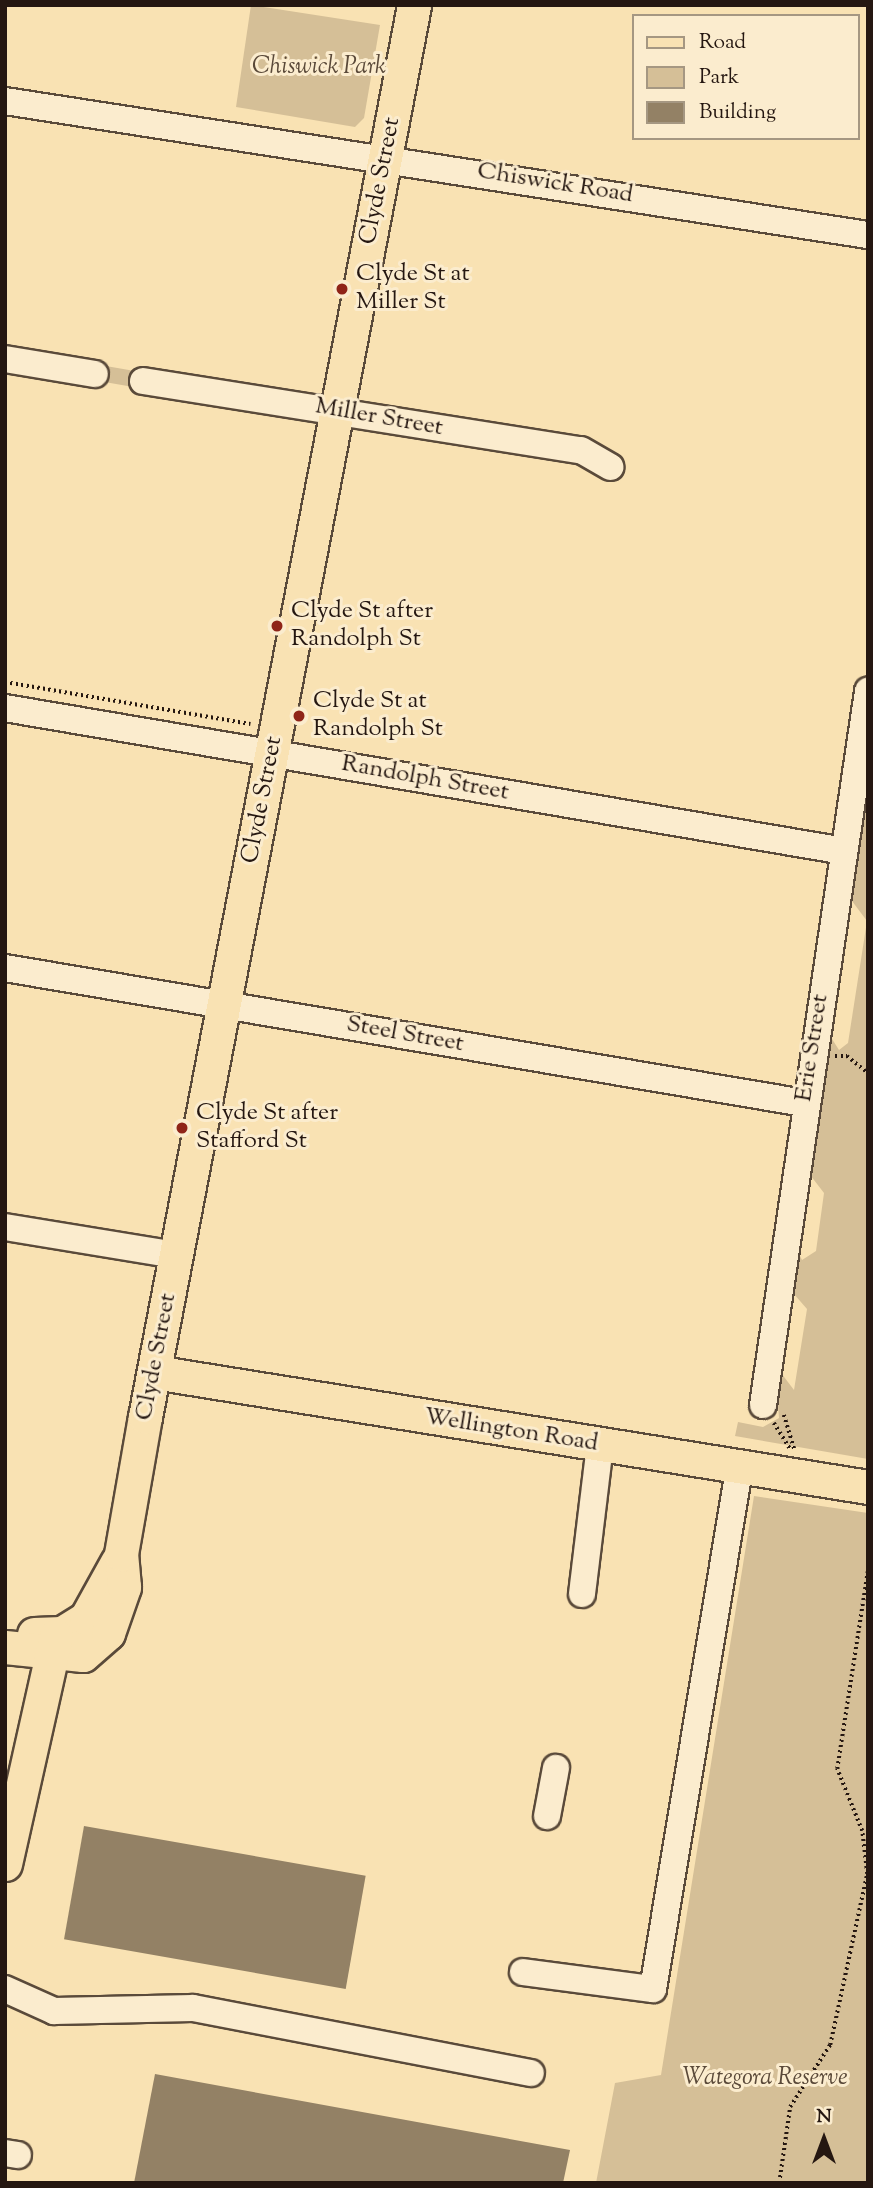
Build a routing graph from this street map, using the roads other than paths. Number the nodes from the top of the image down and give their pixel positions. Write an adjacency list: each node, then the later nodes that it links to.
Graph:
1 (414, 5): 3 (main road, Clyde Street)
2 (5, 101): 3 (street, Chiswick Road)
3 (385, 157): 4 (street, Chiswick Road); 8 (main road, Clyde Street)
4 (868, 235)
5 (5, 359): 6 (street)
6 (95, 374)
7 (143, 381): 8 (street, Miller Street)
8 (336, 410): 9 (street, Miller Street); 12 (main road, Clyde Street)
9 (611, 467)
10 (868, 691): 13 (street, Erie Street)
11 (5, 708): 12 (street, Randolph Street)
12 (272, 753): 13 (street, Randolph Street); 15 (main road, Clyde Street)
13 (844, 851): 16 (street, Erie Street)
14 (5, 968): 15 (street, Steel Street)
15 (224, 1004): 16 (street, Steel Street); 18 (main road, Clyde Street)
16 (804, 1102): 20 (street, Erie Street)
17 (5, 1227): 18 (street)
18 (176, 1255): 19 (main road, Clyde Street)
19 (154, 1372): 21 (main road, Wellington Road); 26 (main road, Clyde Street)
20 (763, 1405)
21 (600, 1446): 22 (main road, Wellington Road); 24 (street)
22 (740, 1464): 23 (main road, Wellington Road); 30 (street)
23 (868, 1487)
24 (582, 1594)
25 (5, 1628): 26 (main road)
26 (38, 1645): 29 (main road)
27 (556, 1768): 28 (street)
28 (547, 1816)
29 (5, 1864)
30 (523, 1972)
31 (5, 1989): 32 (street)
32 (531, 2073)

